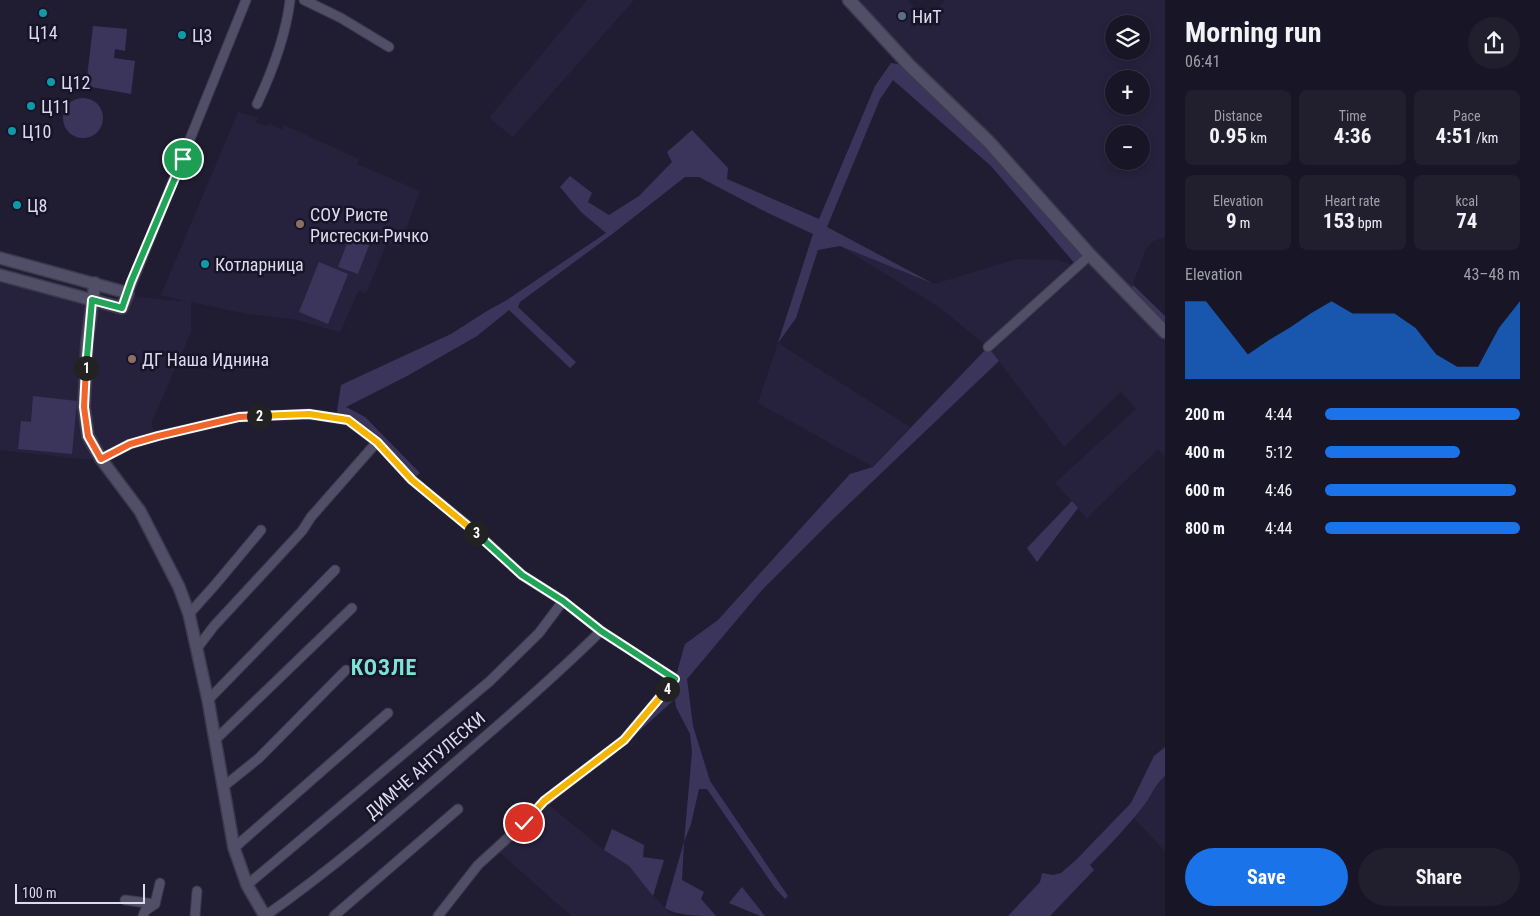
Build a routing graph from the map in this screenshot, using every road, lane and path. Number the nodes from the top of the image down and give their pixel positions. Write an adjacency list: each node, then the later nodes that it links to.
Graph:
1 (246, 0): 11 (street)
2 (290, 0): 6 (street)
3 (304, 0): 5 (street)
4 (849, 0): 7 (main road)
5 (389, 47)
6 (257, 104)
7 (1090, 255): 13 (main road); 14 (street)
8 (0, 258): 10 (street)
9 (0, 275): 12 (street)
10 (95, 284): 11 (street); 12 (street, ДИМЧЕ АНТУЛЕСКИ)
11 (128, 293): 12 (street)
12 (92, 300): 16 (street, ДИМЧЕ АНТУЛЕСКИ)
13 (1165, 332)
14 (988, 347)
15 (377, 442): 16 (street); 19 (street); 23 (street)
16 (101, 459): 21 (street, ДИМЧЕ АНТУЛЕСКИ)
17 (261, 530): 21 (street)
18 (335, 570): 25 (street)
19 (563, 601): 22 (street); 32 (street, ДИМЧЕ АНТУЛЕСКИ)
20 (352, 608): 27 (street)
21 (189, 614): 23 (street, ДИМЧЕ АНТУЛЕСКИ)
22 (601, 631): 38 (street, ДИМЧЕ АНТУЛЕСКИ); 40 (street)
23 (198, 647): 25 (street, ДИМЧЕ АНТУЛЕСКИ)
24 (346, 670): 28 (street)
25 (208, 700): 27 (street, ДИМЧЕ АНТУЛЕСКИ)
26 (388, 713): 30 (street)
27 (215, 740): 28 (street, ДИМЧЕ АНТУЛЕСКИ)
28 (223, 787): 30 (street, ДИМЧЕ АНТУЛЕСКИ)
29 (458, 809): 39 (street)
30 (234, 848): 32 (street, ДИМЧЕ АНТУЛЕСКИ)
31 (160, 883): 35 (street)
32 (247, 885): 38 (street, ДИМЧЕ АНТУЛЕСКИ)
33 (197, 891): 37 (street)
34 (125, 900): 35 (street)
35 (155, 904): 36 (street)
36 (143, 916)
37 (195, 916)
38 (265, 916)
39 (334, 916)
40 (438, 916)

